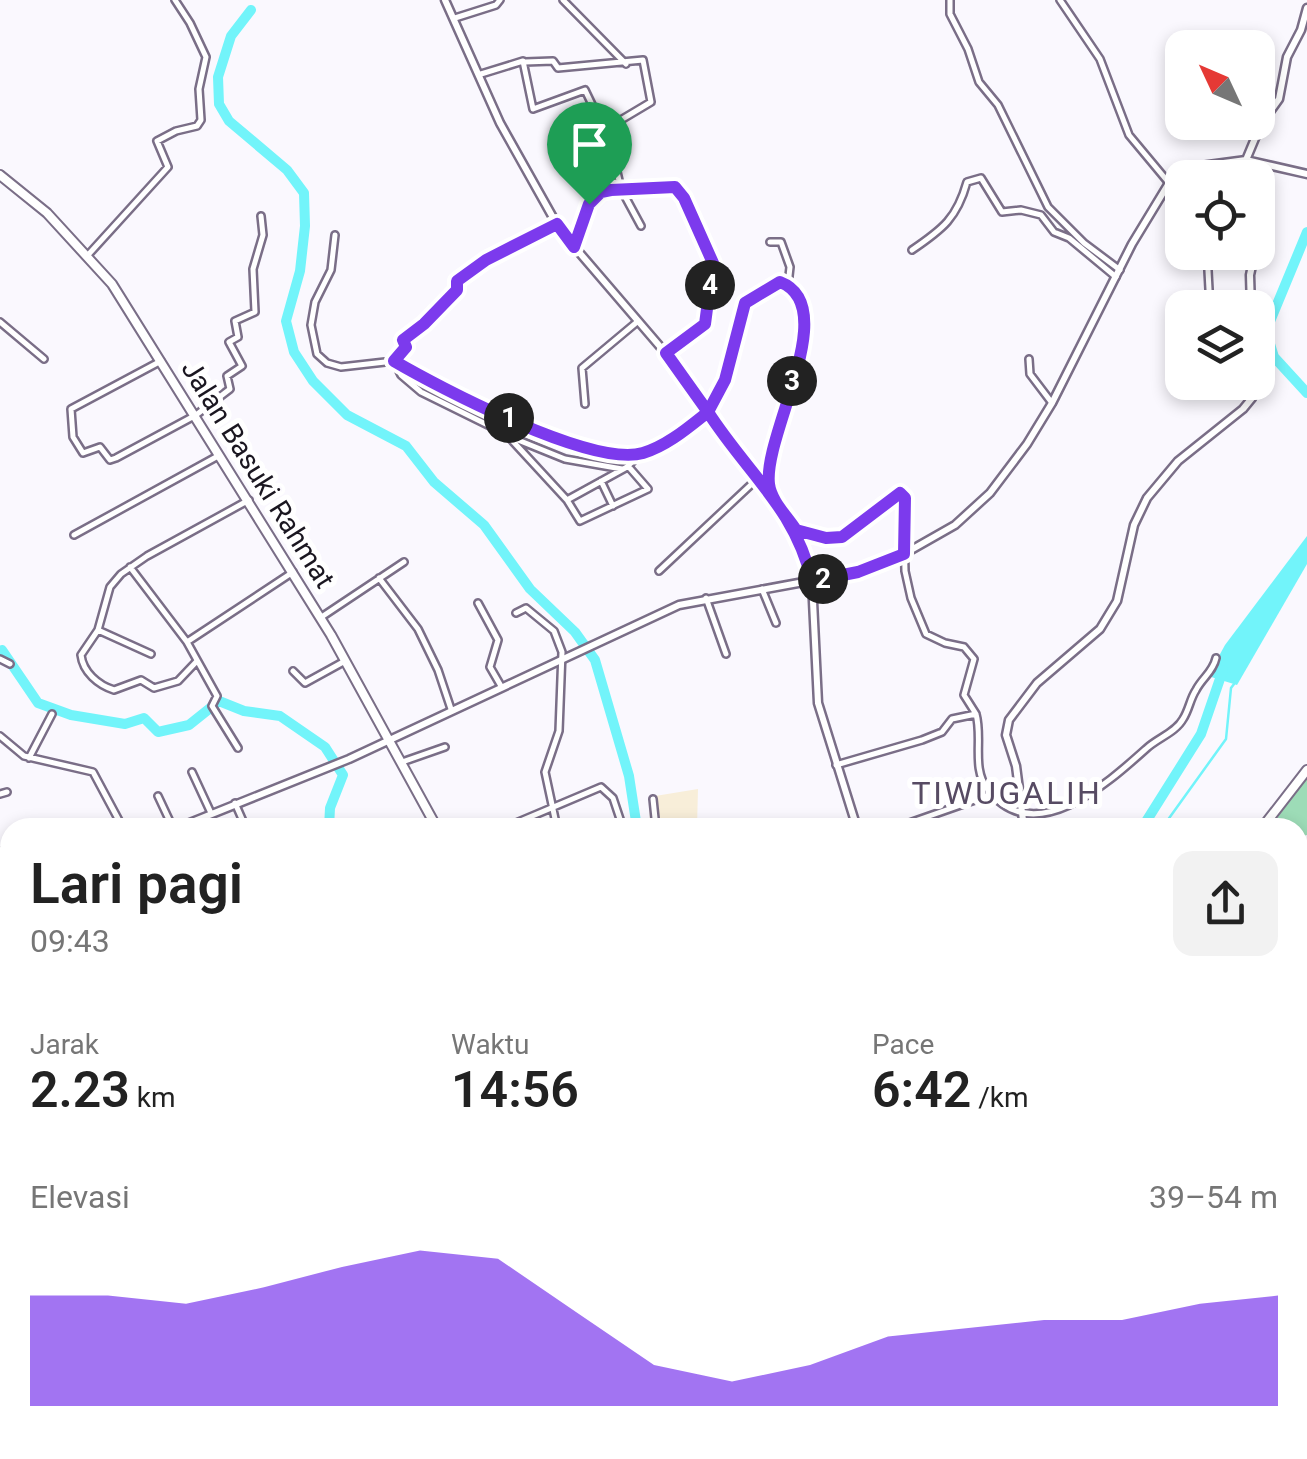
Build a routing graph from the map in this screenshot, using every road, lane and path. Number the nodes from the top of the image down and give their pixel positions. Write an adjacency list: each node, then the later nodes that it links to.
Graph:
1 (175, 0): 27 (street)
2 (446, 0): 8 (street)
3 (500, 0): 8 (street)
4 (563, 0): 10 (street)
5 (950, 0): 28 (street)
6 (1060, 0): 17 (street)
7 (1307, 8): 13 (street)
8 (455, 18): 11 (street)
9 (525, 62): 10 (street); 11 (street); 12 (street)
10 (626, 64): 12 (street)
11 (481, 74): 21 (street)
12 (604, 130): 18 (street)
13 (1246, 160)
14 (1275, 167): 15 (street)
15 (1307, 174)
16 (0, 175): 27 (main road, Jalan Basuki Rahmat)
17 (1165, 179)
18 (621, 189): 22 (street); 25 (street); 32 (street)
19 (1165, 191): 28 (street)
20 (260, 216): 41 (street)
21 (557, 224): 25 (street); 36 (street)
22 (642, 226)
23 (335, 235): 36 (street)
24 (770, 242): 29 (street)
25 (574, 247): 31 (street)
26 (912, 250): 28 (street)
27 (88, 255): 35 (main road, Jalan Basuki Rahmat)
28 (1118, 273): 38 (street)
29 (788, 285): 40 (street); 48 (street)
30 (0, 322): 33 (street)
31 (637, 322): 32 (street); 39 (street)
32 (666, 353): 40 (street)
33 (44, 360)
34 (1029, 360): 38 (street)
35 (161, 361): 41 (main road, Jalan Basuki Rahmat); 41 (street)
36 (394, 361): 42 (street); 44 (street)
37 (1250, 400): 96 (street)
38 (1052, 403): 54 (street)
39 (585, 404)
40 (708, 412): 44 (street); 46 (street)
41 (196, 415): 43 (main road, Jalan Basuki Rahmat)
42 (508, 435): 45 (street); 50 (street)
43 (220, 454): 49 (main road, Jalan Basuki Rahmat); 53 (street)
44 (641, 454): 45 (street)
45 (625, 468): 47 (street); 51 (street)
46 (758, 479): 48 (street); 57 (street)
47 (600, 480): 50 (street); 51 (street)
48 (770, 494): 52 (street)
49 (250, 500): 56 (street); 58 (main road, Jalan Basuki Rahmat)
50 (566, 500): 51 (street)
51 (613, 506)
52 (796, 530): 54 (street); 60 (street)
53 (74, 534)
54 (904, 554): 60 (street); 81 (street)
55 (404, 562): 59 (street)
56 (130, 567): 67 (street); 68 (street)
57 (659, 571)
58 (293, 572): 65 (main road, Jalan Basuki Rahmat); 68 (street)
59 (379, 578): 65 (street); 79 (street)
60 (812, 581): 61 (street); 88 (street)
61 (762, 589): 62 (street); 66 (street)
62 (706, 598): 70 (street); 71 (street)
63 (478, 603): 78 (street)
64 (516, 613): 71 (street)
65 (320, 618): 75 (main road, Jalan Basuki Rahmat)
66 (776, 623)
67 (98, 630): 69 (street); 74 (street)
68 (187, 642): 74 (street)
69 (151, 654)
70 (726, 654)
71 (562, 658): 78 (street); 95 (street)
72 (1216, 658): 96 (street)
73 (0, 659): 76 (street)
74 (198, 661): 85 (street)
75 (345, 661): 77 (street); 83 (main road, Jalan Basuki Rahmat)
76 (10, 664)
77 (293, 671)
78 (500, 686): 79 (street)
79 (451, 709): 83 (street)
80 (52, 714): 86 (street)
81 (976, 714): 88 (street); 91 (street)
82 (0, 736): 86 (street)
83 (390, 740): 87 (main road, Jalan Basuki Rahmat); 94 (street)
84 (445, 747): 87 (street)
85 (238, 748)
86 (29, 758): 99 (street)
87 (402, 762): 103 (main road, Jalan Basuki Rahmat)
88 (836, 765): 108 (street)
89 (1307, 770): 111 (main road)
90 (192, 772): 97 (street)
91 (992, 794): 96 (street); 109 (street)
92 (158, 796): 100 (street)
93 (653, 799): 107 (street)
94 (234, 803): 97 (street); 102 (street)
95 (551, 808): 98 (street); 105 (street); 106 (street)
96 (1022, 811): 110 (street)
97 (211, 813): 101 (street)
98 (531, 816): 104 (street)
99 (117, 818)
100 (170, 818)
101 (199, 818)
102 (241, 818)
103 (432, 818)
104 (526, 818)
105 (554, 818)
106 (621, 818)
107 (655, 818)
108 (855, 818)
109 (923, 818)
110 (1023, 818)
111 (1270, 818)

